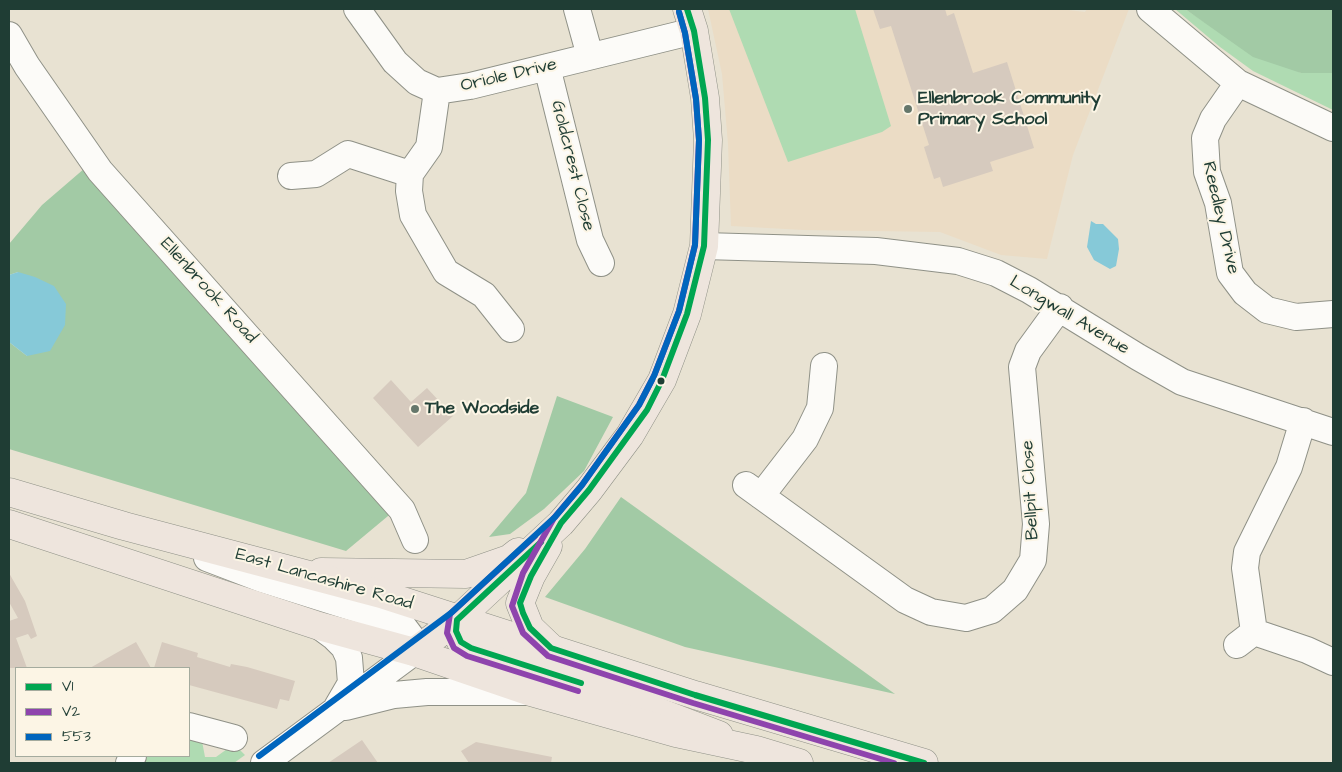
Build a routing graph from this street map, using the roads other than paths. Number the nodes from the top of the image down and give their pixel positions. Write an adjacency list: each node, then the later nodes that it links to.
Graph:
1 (357, 9): 10 (street, Oriole Drive)
2 (577, 9): 6 (street)
3 (1150, 9): 9 (street)
4 (690, 20): 6 (street, Oriole Drive); 14 (main road)
5 (9, 35): 8 (street, Ellenbrook Road)
6 (590, 56): 7 (street, Oriole Drive)
7 (547, 67): 10 (street, Oriole Drive); 15 (street, Goldcrest Close)
8 (18, 73): 26 (street, Ellenbrook Road)
9 (1238, 83): 11 (street); 17 (street, Reedley Drive)
10 (437, 91): 12 (street)
11 (1333, 128)
12 (410, 174): 13 (street); 18 (street)
13 (291, 176)
14 (704, 246): 16 (street, Longwall Avenue); 23 (main road)
15 (602, 263)
16 (1060, 307): 19 (street, Bellpit Close); 20 (street, Longwall Avenue)
17 (1333, 314)
18 (511, 329)
19 (824, 361)
20 (1303, 422): 21 (street, Longwall Avenue); 32 (street)
21 (1333, 432)
22 (9, 492): 25 (main road, East Lancashire Road)
23 (561, 523): 27 (main road); 28 (main road); 30 (main road)
24 (9, 524): 29 (main road)
25 (124, 526): 27 (main road, East Lancashire Road); 31 (street)
26 (414, 540)
27 (297, 571): 28 (main road, East Lancashire Road)
28 (457, 620): 30 (main road, East Lancashire Road); 31 (main road); 37 (main road)
29 (319, 626): 31 (main road); 34 (street)
30 (551, 648): 40 (main road, East Lancashire Road)
31 (414, 652): 33 (main road); 34 (street)
32 (1333, 662)
33 (531, 692): 34 (street); 37 (main road)
34 (335, 710): 38 (street)
35 (190, 726): 36 (street)
36 (234, 738)
37 (756, 750): 39 (main road)
38 (264, 763)
39 (799, 763)
40 (924, 763)

